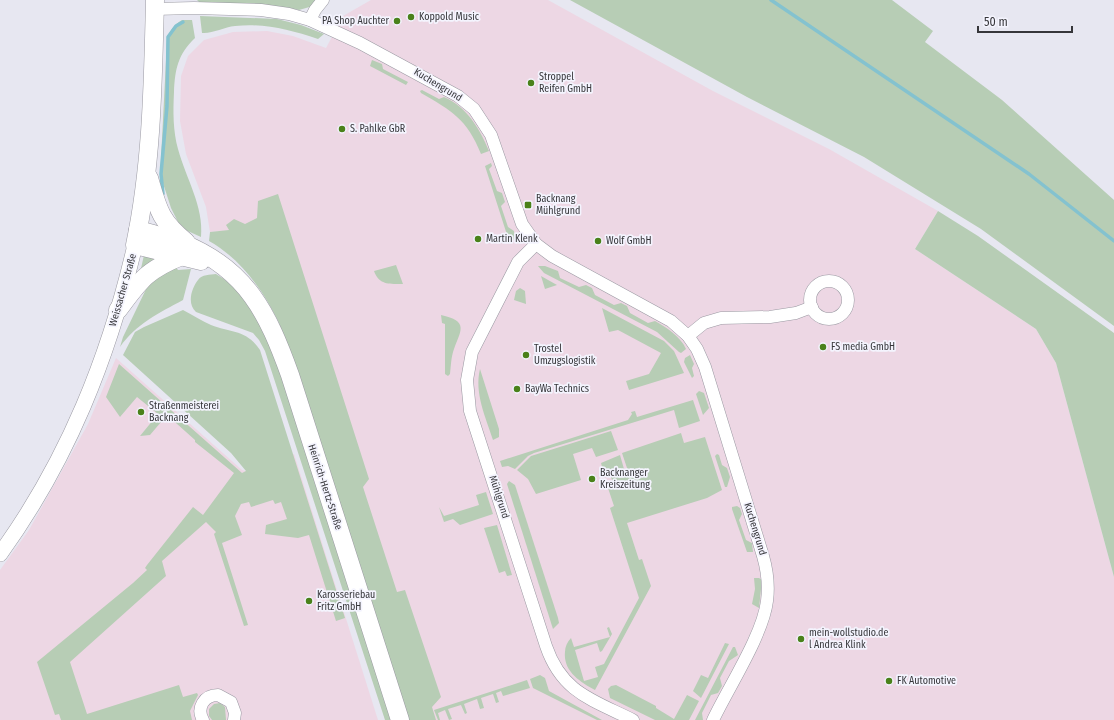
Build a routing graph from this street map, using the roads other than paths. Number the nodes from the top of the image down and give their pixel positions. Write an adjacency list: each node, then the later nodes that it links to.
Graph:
1 (323, 0): 3 (street)
2 (154, 5): 3 (street, Kuchengrund); 4 (main road, Weissacher Straße)
3 (310, 20): 6 (street, Kuchengrund)
4 (148, 172): 5 (main road, Weissacher Straße); 7 (main road)
5 (137, 237): 7 (main road, Heinrich-Hertz-Straße); 8 (main road, Heinrich-Hertz-Straße); 11 (street, Weissacher Straße)
6 (536, 244): 12 (street, Kuchengrund); 17 (street, Mühlgrund)
7 (206, 254): 9 (main road, Heinrich-Hertz-Straße)
8 (182, 256): 9 (main road, Heinrich-Hertz-Straße); 11 (main road)
9 (225, 267): 16 (main road, Heinrich-Hertz-Straße)
10 (812, 307): 12 (street)
11 (118, 310): 13 (street, Weissacher Straße)
12 (688, 336): 18 (street, Kuchengrund)
13 (0, 554)
14 (203, 720): 15 (street)
15 (234, 720)
16 (400, 720)
17 (634, 720)
18 (712, 720)

